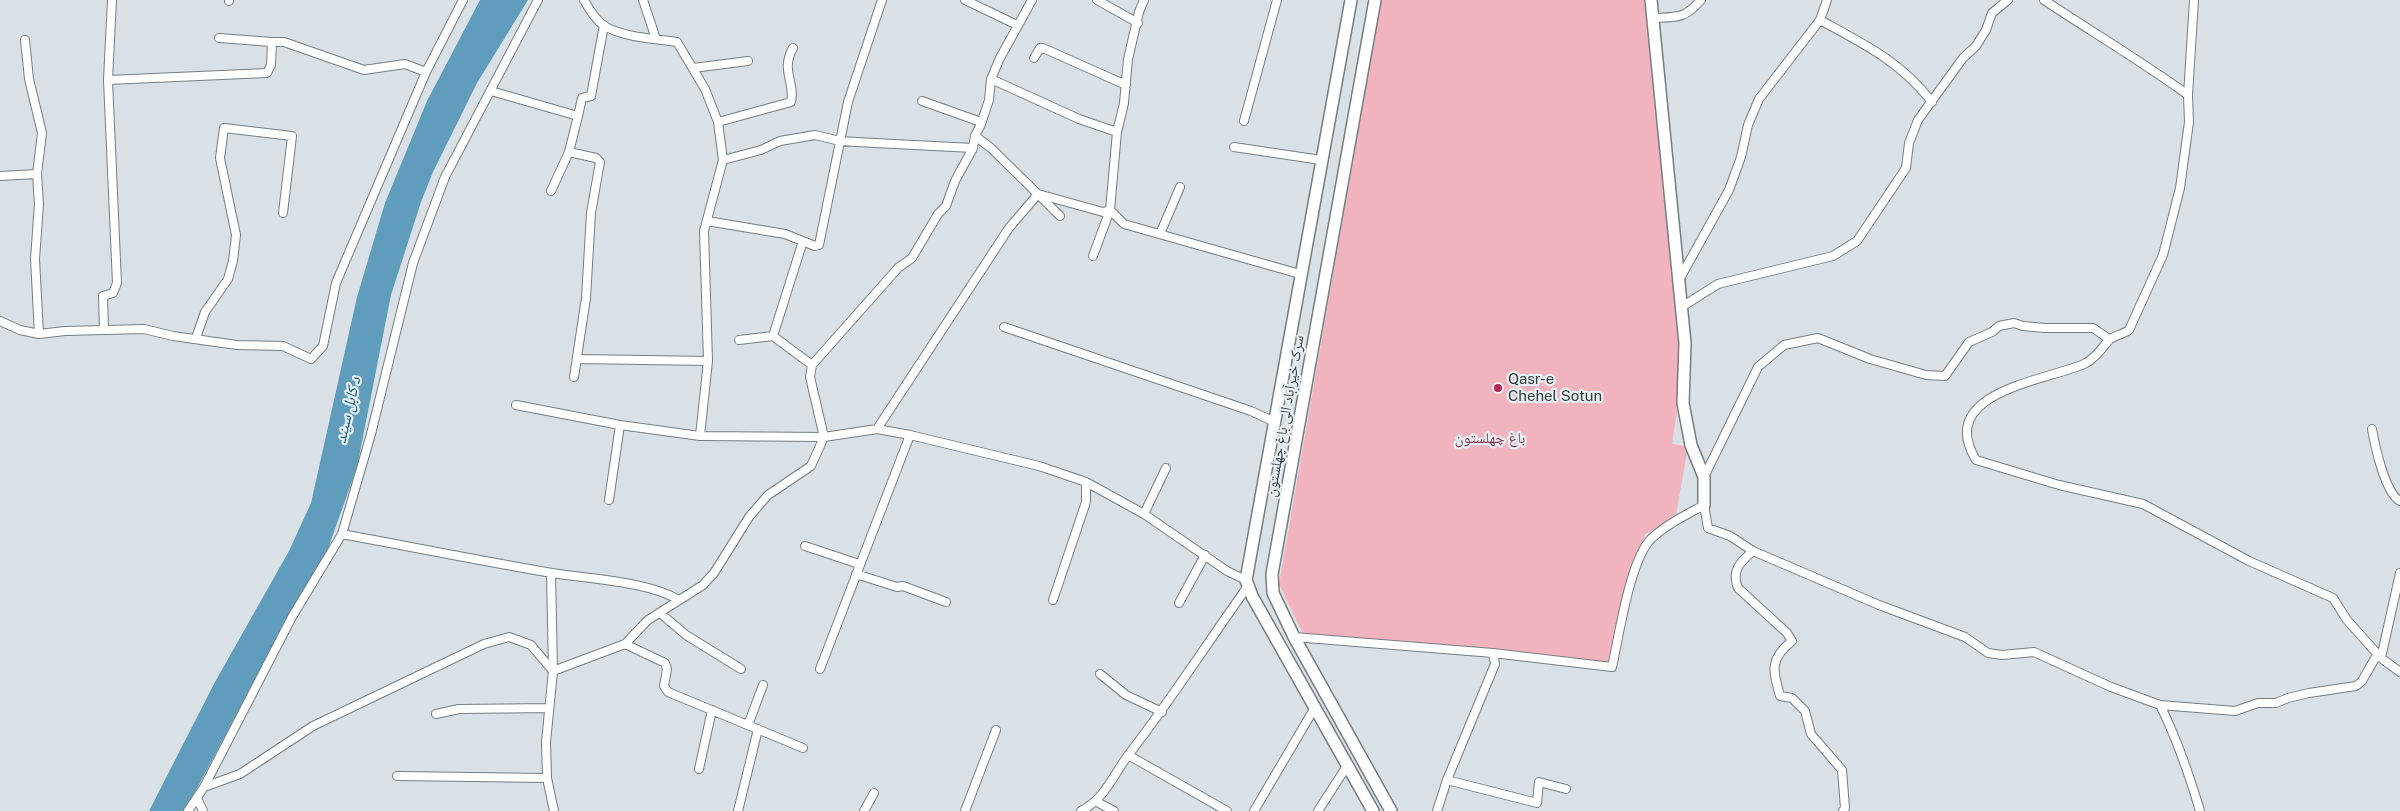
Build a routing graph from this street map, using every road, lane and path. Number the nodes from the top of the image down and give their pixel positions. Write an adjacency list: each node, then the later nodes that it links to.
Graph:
1 (112, 0): 35 (street)
2 (463, 0): 33 (street)
3 (538, 0): 37 (street)
4 (584, 0): 24 (street)
5 (643, 0): 26 (street)
6 (882, 0): 47 (street)
7 (965, 0): 23 (street)
8 (1032, 0): 23 (street)
9 (1097, 0): 22 (street)
10 (1144, 0): 22 (street)
11 (1277, 0): 42 (street)
12 (1351, 0): 52 (main road)
13 (1375, 0): 109 (main road, سرک خیرآباد الی باغ چهلستون)
14 (1651, 0): 20 (main road)
15 (1701, 0): 20 (street)
16 (1827, 0): 21 (street)
17 (2008, 0): 40 (street)
18 (2044, 0): 38 (street)
19 (2194, 0): 38 (street)
20 (1654, 18): 66 (main road)
21 (1820, 20): 40 (street); 66 (street)
22 (1138, 23): 36 (street)
23 (1018, 25): 34 (street)
24 (604, 26): 26 (street); 41 (street)
25 (218, 38): 28 (street)
26 (656, 39): 32 (street)
27 (25, 40): 53 (street)
28 (272, 42): 33 (street); 35 (street)
29 (793, 48): 43 (street)
30 (1034, 58): 36 (street)
31 (748, 61): 32 (street)
32 (693, 68): 43 (street)
33 (426, 72): 73 (street)
34 (991, 79): 44 (street); 45 (street)
35 (108, 80): 70 (street)
36 (1126, 85): 45 (street)
37 (491, 91): 41 (street); 95 (street)
38 (2188, 95): 74 (street)
39 (922, 101): 44 (street)
40 (1932, 102): 67 (street)
41 (578, 116): 50 (street)
42 (1244, 121)
43 (718, 122): 51 (street)
44 (982, 122): 46 (street)
45 (1117, 132): 58 (street)
46 (975, 136): 49 (street); 57 (street)
47 (840, 140): 49 (street); 51 (street); 63 (street)
48 (1234, 147): 52 (street)
49 (973, 148): 78 (street)
50 (569, 152): 56 (street); 76 (street)
51 (723, 160): 61 (street)
52 (1321, 160): 65 (main road)
53 (37, 174): 54 (street); 71 (street)
54 (0, 176)
55 (1180, 187): 62 (street)
56 (551, 192)
57 (1038, 194): 58 (street); 60 (street); 83 (street)
58 (1110, 210): 62 (street); 64 (street)
59 (283, 212): 73 (street)
60 (1060, 216)
61 (707, 221): 63 (street); 77 (street)
62 (1160, 234): 65 (street)
63 (803, 241): 72 (street)
64 (1093, 256)
65 (1300, 274): 81 (main road)
66 (1677, 284): 67 (main road)
67 (1680, 308): 89 (main road)
68 (0, 321): 71 (street)
69 (1004, 327): 81 (street)
70 (104, 330): 71 (street); 73 (street)
71 (39, 334)
72 (773, 336): 75 (street); 78 (street)
73 (196, 338)
74 (2109, 339): 89 (street); 112 (street)
75 (739, 340)
76 (578, 359): 77 (street); 79 (street)
77 (708, 361): 86 (street)
78 (812, 365): 87 (street)
79 (574, 377)
80 (516, 405): 82 (street)
81 (1274, 422): 103 (main road)
82 (620, 425): 86 (street); 91 (street)
83 (877, 429): 85 (street); 87 (street)
84 (2372, 429): 92 (street)
85 (910, 435): 90 (street); 99 (street)
86 (700, 436): 87 (street)
87 (824, 437): 104 (street)
88 (1166, 468): 94 (street)
89 (1704, 477): 93 (main road)
90 (1086, 482): 94 (street); 105 (street)
91 (609, 500)
92 (2400, 501)
93 (1704, 504): 97 (street); 111 (street)
94 (1144, 514): 98 (street)
95 (342, 534): 101 (street); 135 (street)
96 (805, 546): 99 (street)
97 (1753, 551): 119 (street); 155 (street)
98 (1205, 555): 103 (street); 107 (street)
99 (859, 564): 102 (street)
100 (2400, 572): 112 (street)
101 (551, 573): 104 (street); 115 (street)
102 (856, 574): 106 (street); 114 (street)
103 (1247, 583): 121 (main road); 123 (street)
104 (679, 600): 108 (street)
105 (1053, 600)
106 (946, 602)
107 (1179, 602)
108 (660, 613): 110 (street); 113 (street)
109 (1294, 637): 111 (street); 153 (main road, سرک خیرآباد الی باغ چهلستون)
110 (625, 644): 115 (street); 122 (street)
111 (1493, 653): 134 (street)
112 (2380, 655): 116 (street); 119 (street)
113 (741, 668)
114 (820, 669)
115 (553, 670): 120 (street); 135 (street)
116 (2400, 672)
117 (1100, 674): 123 (street)
118 (763, 685): 125 (street)
119 (2160, 705): 156 (street)
120 (549, 708): 124 (street); 133 (street)
121 (1314, 709): 130 (main road); 150 (street)
122 (712, 710): 125 (street); 131 (street)
123 (1162, 712): 129 (street)
124 (436, 714)
125 (748, 725): 126 (street)
126 (758, 729): 128 (street); 144 (street)
127 (996, 730): 146 (street)
128 (803, 748)
129 (1128, 755): 139 (street); 149 (street)
130 (1347, 766): 151 (street); 152 (main road)
131 (699, 769)
132 (397, 776): 133 (street)
133 (547, 778): 143 (street)
134 (1447, 780): 136 (street); 154 (street)
135 (204, 787): 138 (street)
136 (1566, 789)
137 (874, 793): 145 (street)
138 (196, 798): 141 (street); 142 (street)
139 (1097, 802): 140 (street); 148 (street)
140 (1090, 809): 147 (street)
141 (188, 811)
142 (202, 811)
143 (554, 811)
144 (738, 811)
145 (864, 811)
146 (965, 811)
147 (1081, 811)
148 (1114, 811)
149 (1227, 811)
150 (1254, 811)
151 (1318, 811)
152 (1373, 811)
153 (1391, 811)
154 (1437, 811)
155 (1843, 811)
156 (2200, 811)

